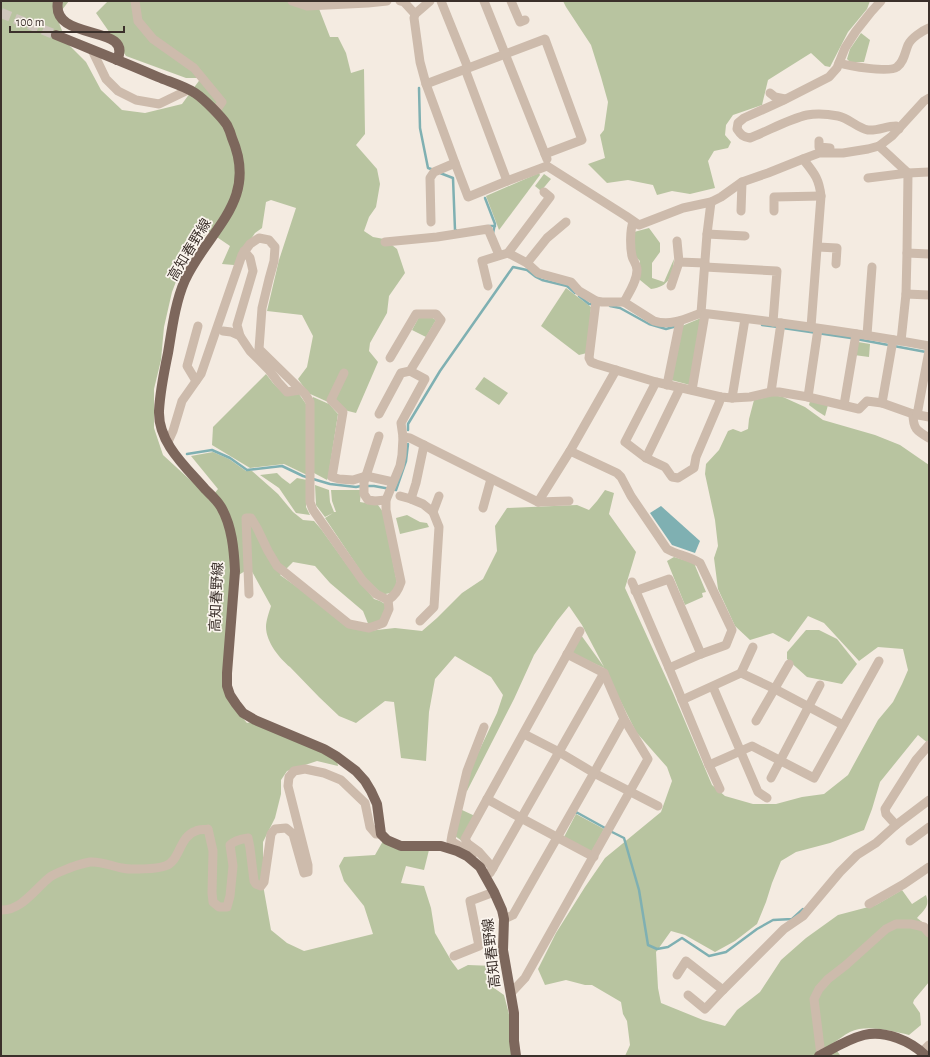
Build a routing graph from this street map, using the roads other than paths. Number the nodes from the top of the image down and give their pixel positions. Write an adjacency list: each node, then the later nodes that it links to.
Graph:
1 (58, 1): 17 (main road)
2 (135, 1): 25 (street)
3 (292, 1): 4 (street)
4 (387, 1)
5 (400, 1): 11 (street)
6 (430, 1): 11 (street)
7 (442, 1): 19 (street)
8 (484, 1): 16 (street)
9 (512, 1): 12 (street)
10 (881, 1): 18 (street)
11 (415, 14): 20 (street)
12 (525, 20)
13 (929, 28): 18 (street)
14 (56, 35): 15 (main road, 高知春野線)
15 (92, 50): 17 (main road, 高知春野線); 21 (street)
16 (505, 54): 19 (street); 30 (street); 30 (street)
17 (117, 60): 21 (main road, 高知春野線)
18 (839, 63): 24 (street)
19 (467, 68): 20 (street); 38 (street)
20 (426, 84): 32 (street)
21 (188, 90): 25 (main road, 高知春野線)
22 (770, 93): 24 (street)
23 (929, 98): 26 (street)
24 (785, 99): 26 (street)
25 (216, 112): 105 (main road, 高知春野線)
26 (899, 129): 28 (street)
27 (819, 141): 29 (street)
28 (879, 146): 29 (street); 36 (street)
29 (838, 153): 31 (street)
30 (545, 154): 33 (street)
31 (803, 159): 39 (street); 41 (street)
32 (456, 163): 38 (street); 45 (street)
33 (547, 166): 38 (street); 47 (street)
34 (929, 167): 35 (street)
35 (929, 172): 36 (street)
36 (908, 173): 37 (street); 56 (street)
37 (868, 178)
38 (507, 181)
39 (742, 182): 42 (street); 43 (street)
40 (544, 192): 57 (street)
41 (821, 196): 44 (street); 53 (street)
42 (711, 202): 47 (street); 48 (street)
43 (740, 211)
44 (774, 211)
45 (431, 222)
46 (566, 222): 60 (street)
47 (633, 222): 69 (street)
48 (707, 234): 49 (street); 62 (street)
49 (745, 236)
50 (838, 238): 54 (street)
51 (676, 241): 59 (street)
52 (385, 242): 57 (street)
53 (818, 247): 54 (street); 75 (street)
54 (837, 248): 61 (street)
55 (244, 251): 79 (street); 87 (street); 91 (street)
56 (907, 253): 58 (street); 66 (street)
57 (503, 254): 60 (street); 64 (street)
58 (929, 254)
59 (679, 262): 62 (street); 65 (street)
60 (527, 263): 68 (street)
61 (836, 264)
62 (705, 265): 70 (street); 71 (street)
63 (872, 267): 78 (street)
64 (488, 286)
65 (671, 286)
66 (906, 294): 67 (street); 80 (street)
67 (929, 295)
68 (596, 301): 69 (street); 84 (street)
69 (624, 302): 73 (street)
70 (703, 316): 72 (street); 73 (street); 92 (street)
71 (777, 322): 72 (street); 75 (street); 93 (street)
72 (744, 323): 96 (street)
73 (679, 325): 89 (street)
74 (198, 326): 87 (street)
75 (815, 328): 77 (street); 95 (street)
76 (223, 331): 79 (street)
77 (856, 334): 78 (street); 98 (street)
78 (866, 335): 80 (street)
79 (240, 336): 91 (street)
80 (897, 340): 81 (street); 97 (street)
81 (929, 346)
82 (929, 351): 100 (street)
83 (390, 358): 85 (street)
84 (616, 370): 88 (street); 107 (street)
85 (410, 371): 99 (street); 103 (street)
86 (344, 373): 109 (street)
87 (196, 381): 105 (street)
88 (656, 382): 89 (street); 108 (street)
89 (667, 385): 90 (street)
90 (680, 388): 92 (street); 108 (street)
91 (300, 390): 121 (street)
92 (692, 390): 94 (street)
93 (771, 392): 95 (street); 96 (street)
94 (721, 397): 96 (street); 108 (street)
95 (808, 397): 98 (street)
96 (732, 398)
97 (882, 403): 98 (street); 100 (street)
98 (844, 405)
99 (379, 414)
100 (915, 415): 101 (street); 104 (street)
101 (929, 417)
102 (379, 436): 109 (street)
103 (403, 437): 106 (street); 111 (street)
104 (929, 438)
105 (168, 442): 158 (main road, 高知春野線)
106 (424, 445): 110 (street); 114 (street)
107 (570, 451): 117 (street); 126 (street)
108 (646, 458)
109 (365, 479): 111 (street); 115 (street)
110 (491, 479): 117 (street); 118 (street)
111 (393, 482): 115 (street)
112 (400, 496): 114 (street)
113 (439, 496): 119 (street)
114 (411, 499): 119 (street)
115 (386, 500): 121 (street)
116 (569, 501): 117 (street)
117 (538, 502)
118 (483, 508)
119 (433, 512): 122 (street)
120 (249, 594): 121 (street)
121 (388, 600)
122 (420, 621)
123 (580, 631): 125 (street)
124 (753, 647): 131 (street)
125 (567, 654): 130 (street); 141 (street)
126 (701, 654): 129 (street); 129 (street)
127 (879, 661): 139 (street)
128 (789, 664): 134 (street)
129 (669, 668): 135 (street)
130 (604, 673): 137 (street); 144 (street)
131 (741, 673): 133 (street); 134 (street)
132 (820, 685): 136 (street)
133 (713, 686): 135 (street); 143 (street)
134 (775, 689): 136 (street); 138 (street)
135 (682, 700): 146 (street)
136 (809, 707): 139 (street); 145 (street)
137 (624, 719): 147 (street); 150 (street)
138 (756, 721)
139 (843, 725): 145 (street)
140 (484, 726): 162 (street)
141 (524, 734): 144 (street); 152 (street)
142 (929, 745): 156 (street)
143 (740, 751): 145 (street); 146 (street); 151 (street)
144 (559, 752): 147 (street); 155 (street)
145 (780, 760): 148 (street)
146 (709, 765): 149 (street)
147 (594, 773): 150 (street); 159 (street)
148 (771, 778)
149 (720, 789)
150 (630, 792): 154 (street); 161 (street)
151 (767, 798)
152 (487, 799): 155 (street); 164 (street)
153 (928, 802): 156 (street)
154 (658, 806)
155 (521, 818): 159 (street); 164 (street)
156 (896, 825): 173 (street)
157 (929, 827): 160 (street)
158 (381, 834): 162 (main road, 高知春野線); 168 (street)
159 (556, 837): 161 (street); 169 (street)
160 (910, 841)
161 (594, 857): 174 (street)
162 (480, 867): 165 (main road, 高知春野線)
163 (929, 867): 167 (street)
164 (493, 868): 165 (street)
165 (486, 878): 166 (main road, 高知春野線)
166 (494, 892): 169 (main road, 高知春野線); 171 (street)
167 (869, 904)
168 (1, 910)
169 (504, 919): 174 (main road, 高知春野線)
170 (929, 932): 178 (street)
171 (454, 956)
172 (677, 975): 173 (street)
173 (723, 990): 175 (street)
174 (511, 994): 177 (main road, 高知春野線)
175 (688, 995)
176 (926, 1051): 178 (main road)
177 (516, 1056)
178 (820, 1056)

